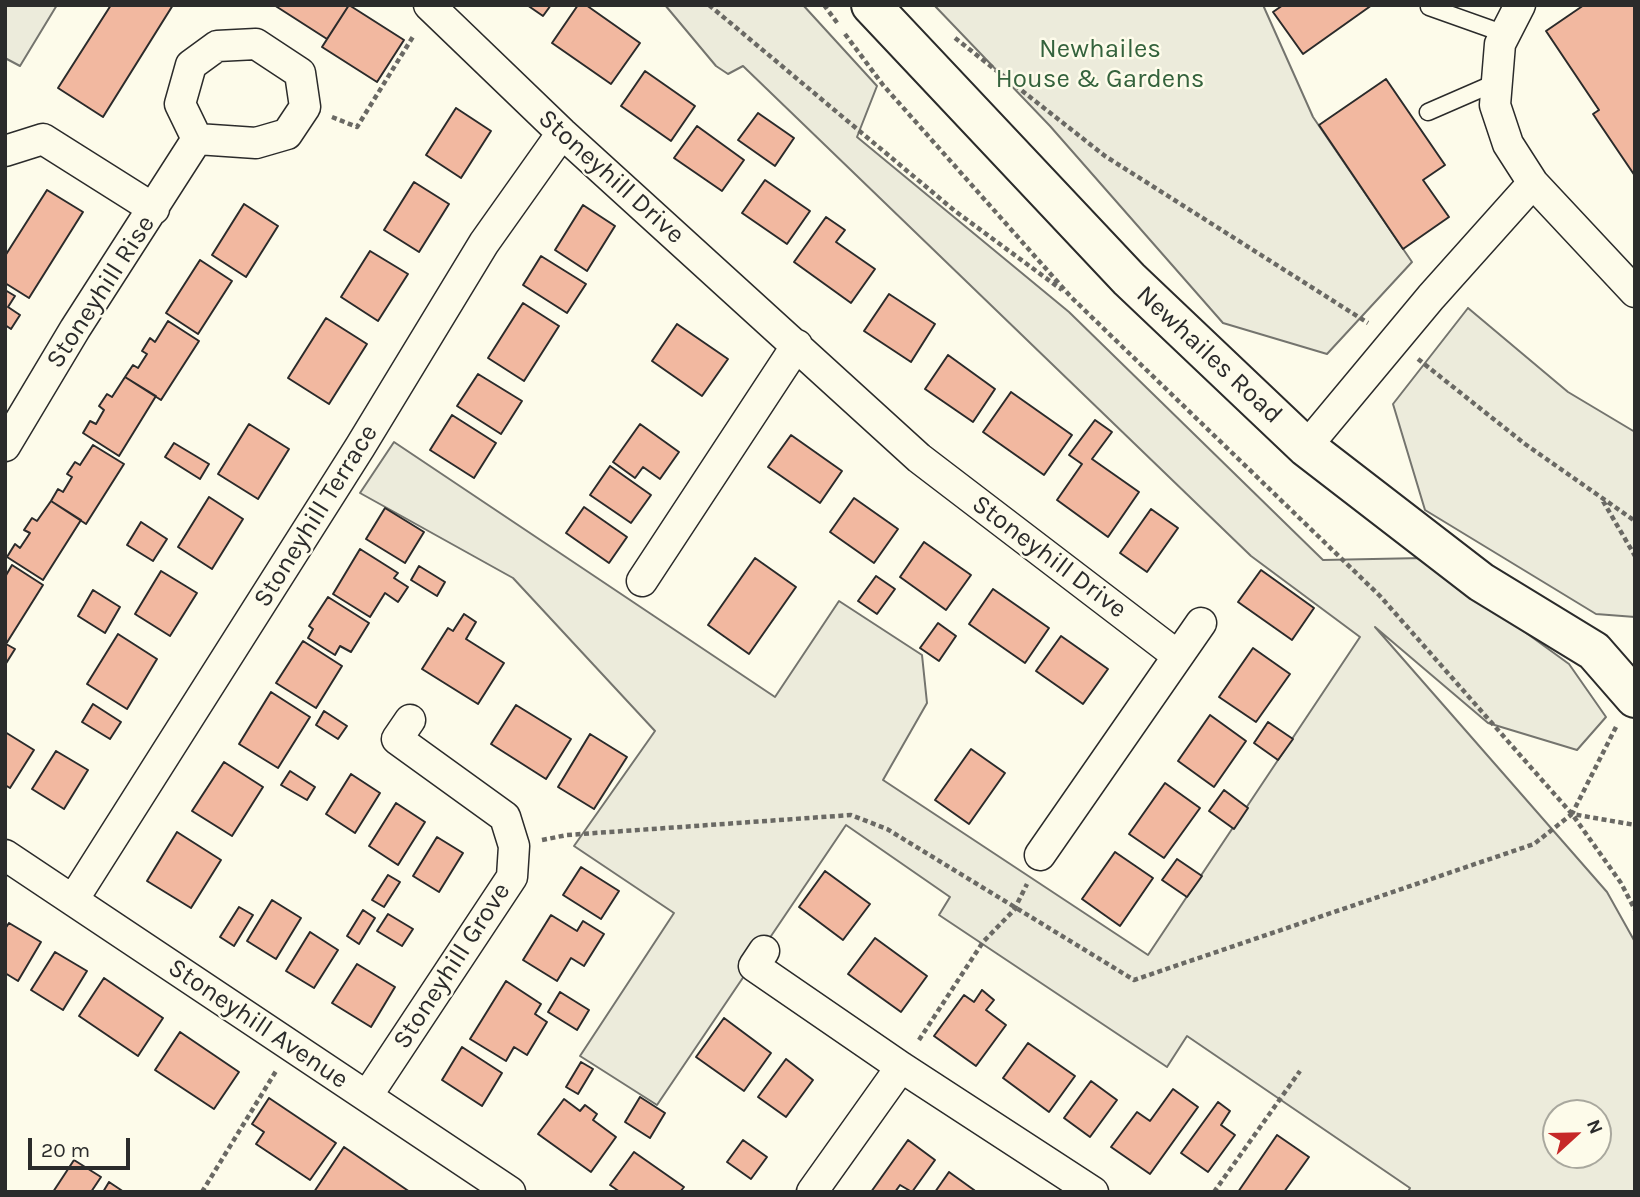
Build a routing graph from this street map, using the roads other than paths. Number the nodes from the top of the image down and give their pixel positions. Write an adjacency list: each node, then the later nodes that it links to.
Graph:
1 (871, 5): 16 (main road, Newhailes Road)
2 (1520, 5): 5 (street)
3 (430, 6): 8 (street, Stoneyhill Drive)
4 (1429, 7): 5 (lane)
5 (1505, 34): 6 (street)
6 (1497, 82): 7 (lane); 11 (street)
7 (1428, 112)
8 (562, 133): 14 (street, Stoneyhill Drive); 24 (street, Stoneyhill Terrace)
9 (197, 139): 9 (street); 12 (street, Stoneyhill Rise)
10 (5, 151): 12 (street)
11 (1533, 183): 13 (street); 16 (street)
12 (154, 209): 15 (street, Stoneyhill Rise)
13 (1635, 292)
14 (797, 345): 17 (street); 19 (street, Stoneyhill Drive)
15 (5, 446)
16 (1306, 447): 20 (main road, Newhailes Road)
17 (642, 582)
18 (1201, 623): 19 (street)
19 (1178, 656): 23 (street)
20 (1634, 685)
21 (410, 720): 27 (street, Stoneyhill Grove)
22 (5, 855): 24 (street, Stoneyhill Avenue)
23 (1040, 855)
24 (73, 900): 27 (street, Stoneyhill Avenue)
25 (764, 951): 26 (street)
26 (901, 1067): 29 (street); 30 (street)
27 (367, 1096): 28 (street, Stoneyhill Avenue)
28 (510, 1192)
29 (813, 1192)
30 (1093, 1192)

